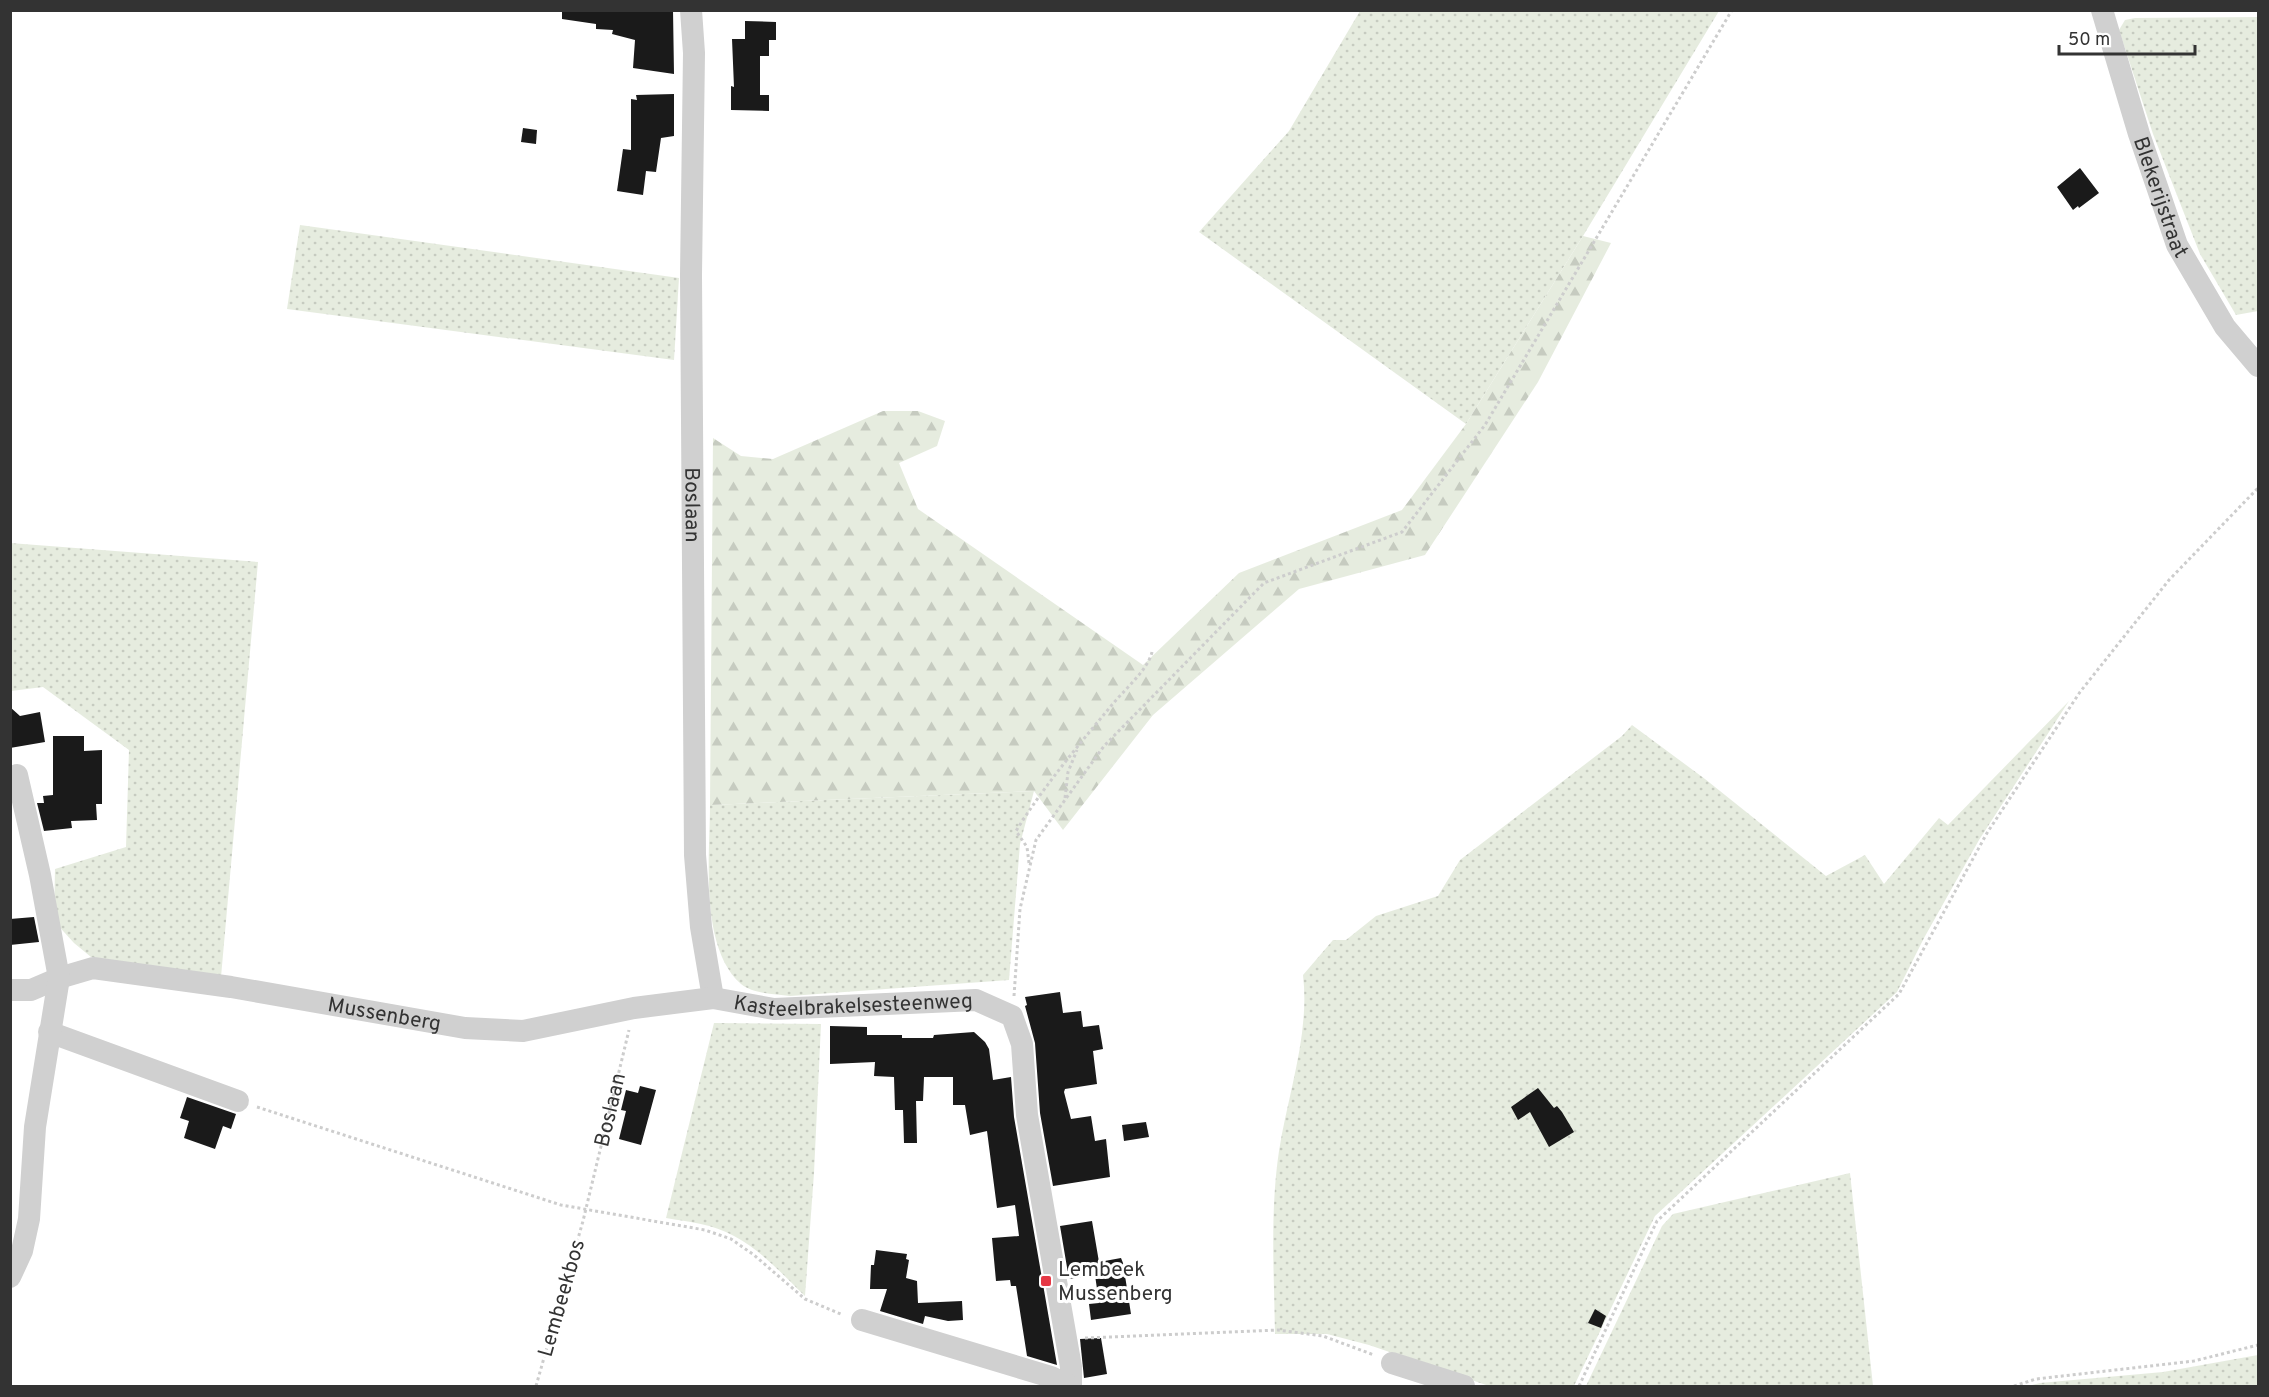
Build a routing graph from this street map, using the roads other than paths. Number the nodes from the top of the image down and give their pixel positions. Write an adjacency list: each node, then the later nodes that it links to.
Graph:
1 (692, 10): 7 (street, Boslaan)
2 (2102, 10): 3 (street, Blekerijstraat)
3 (2259, 366)
4 (18, 775): 5 (street)
5 (58, 978): 6 (street, Mussenberg); 7 (street, Mussenberg); 8 (street)
6 (10, 990)
7 (713, 998): 13 (street, Kasteelbrakelsesteenweg)
8 (49, 1032): 9 (street); 10 (street)
9 (238, 1101)
10 (10, 1277)
11 (862, 1320): 13 (street)
12 (1392, 1363): 14 (street)
13 (1070, 1386)
14 (1464, 1386)

